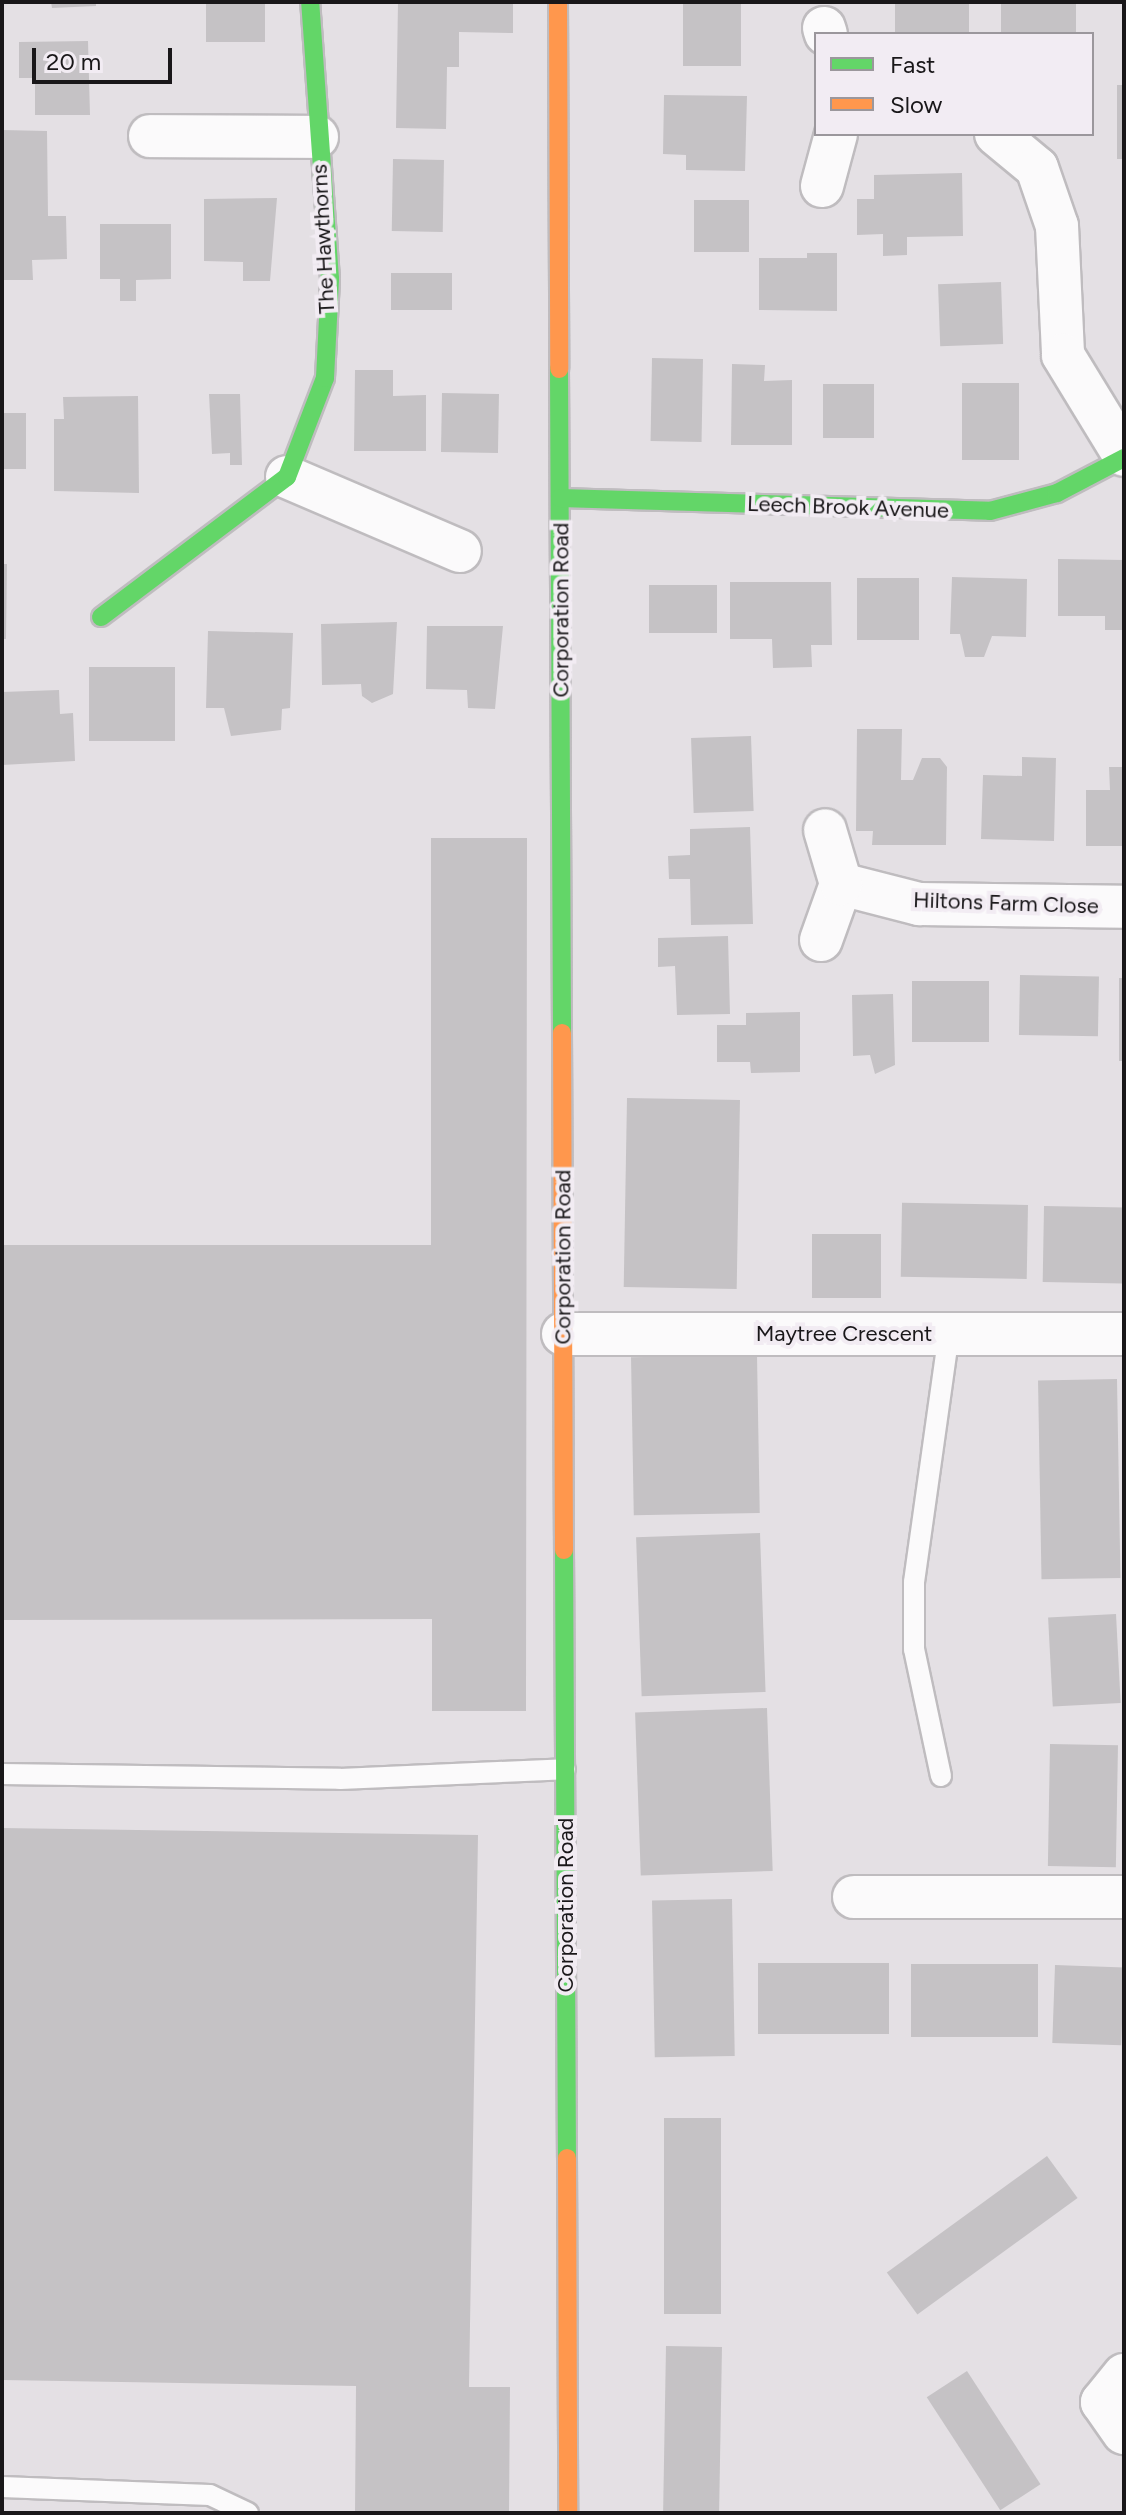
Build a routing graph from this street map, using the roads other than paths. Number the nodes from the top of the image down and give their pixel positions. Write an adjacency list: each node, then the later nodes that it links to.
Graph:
1 (310, 2): 6 (street, The Hawthorns)
2 (558, 2): 10 (street, Corporation Road)
3 (150, 136): 6 (street)
4 (835, 136): 7 (street)
5 (998, 136): 8 (street)
6 (317, 137): 9 (street, The Hawthorns)
7 (822, 186)
8 (1124, 456): 10 (street, Leech Brook Avenue)
9 (287, 477): 11 (street); 12 (street)
10 (560, 498): 17 (street, Corporation Road)
11 (460, 551)
12 (101, 617)
13 (825, 830): 14 (street)
14 (841, 884): 15 (street, Hiltons Farm Close); 16 (street)
15 (1124, 907)
16 (821, 940)
17 (563, 1334): 18 (street, Maytree Crescent); 20 (street, Corporation Road)
18 (949, 1334): 19 (street, Maytree Crescent); 22 (lane)
19 (1124, 1334)
20 (565, 1769): 21 (lane); 29 (street, Corporation Road)
21 (2, 1774)
22 (941, 1776)
23 (854, 1897): 24 (street)
24 (1124, 1897)
25 (1124, 2375): 26 (street)
26 (1124, 2433)
27 (2, 2487): 28 (lane)
28 (248, 2513)
29 (568, 2513)

